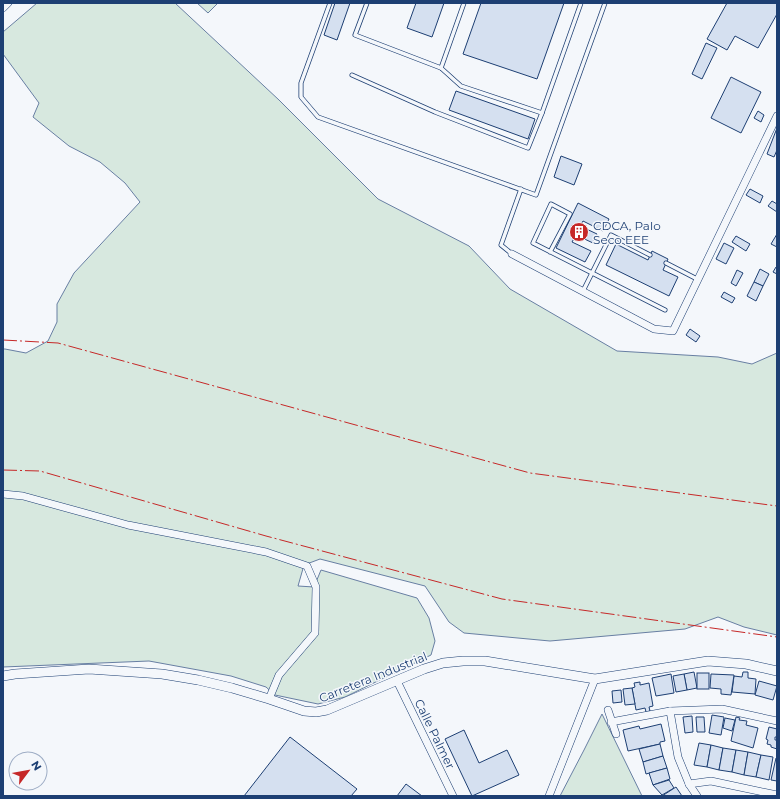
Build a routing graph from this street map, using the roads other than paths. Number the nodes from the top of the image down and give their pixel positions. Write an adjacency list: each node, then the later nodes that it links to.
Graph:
1 (8, 3): 7 (street)
2 (330, 3): 12 (lane)
3 (367, 3): 8 (lane)
4 (464, 3): 8 (lane)
5 (581, 3): 10 (lane)
6 (605, 3): 12 (lane)
7 (3, 8)
8 (441, 68): 10 (lane)
9 (352, 75): 10 (lane)
10 (542, 113)
11 (777, 116): 18 (street)
12 (521, 189): 14 (lane)
13 (550, 252): 13 (lane); 17 (lane)
14 (512, 254): 19 (street)
15 (650, 255): 17 (lane)
16 (666, 263): 18 (lane)
17 (592, 272): 19 (lane); 20 (lane)
18 (698, 279): 19 (street)
19 (583, 291)
20 (665, 310)
21 (3, 494): 26 (street)
22 (777, 671): 24 (street, Carretera Industrial)
23 (3, 676): 26 (street, Carretera Industrial)
24 (595, 679): 25 (street, Carretera Industrial); 35 (street)
25 (397, 681): 26 (street, Carretera Industrial); 34 (street, Calle Palmer)
26 (269, 699)
27 (608, 710): 30 (street)
28 (670, 711): 29 (street); 30 (street); 32 (street)
29 (777, 721)
30 (611, 722): 31 (street)
31 (616, 734)
32 (689, 784): 33 (street); 36 (street)
33 (777, 795)
34 (453, 796)
35 (549, 796)
36 (697, 796)

